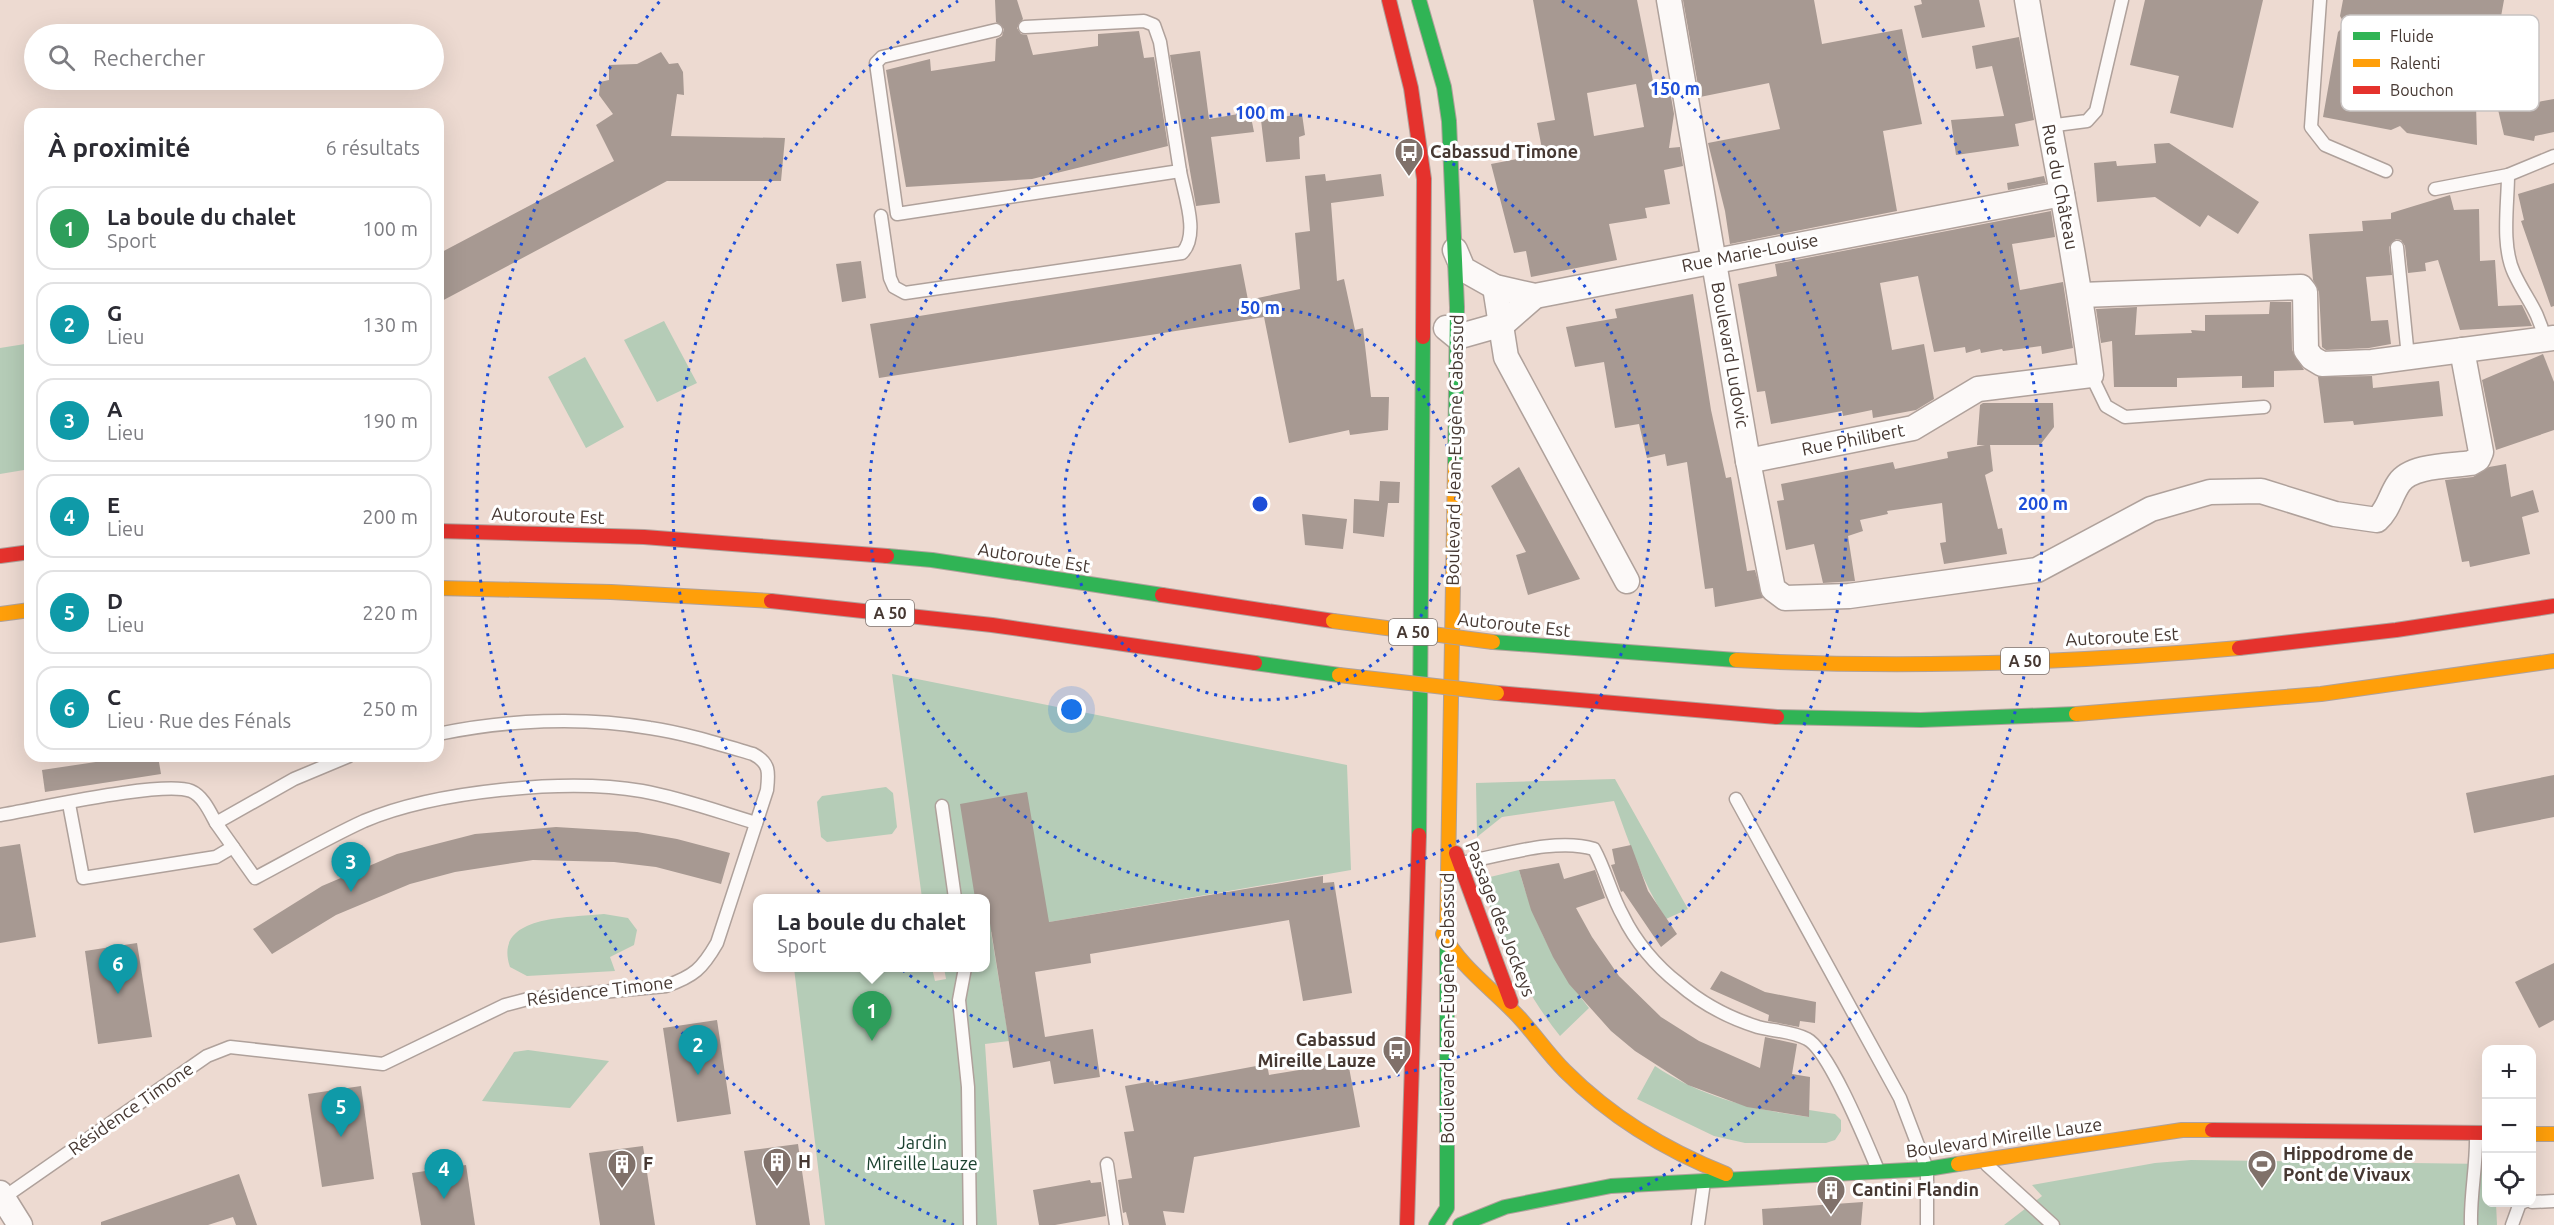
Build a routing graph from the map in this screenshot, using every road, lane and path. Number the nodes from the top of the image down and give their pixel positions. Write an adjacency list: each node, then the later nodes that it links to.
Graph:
1 (1389, 0): 7 (main road, Boulevard Jean-Eugène Cabassud)
2 (1669, 0): 21 (street, Boulevard Ludovic)
3 (2027, 0): 10 (street, Rue du Château)
4 (2122, 0): 10 (lane)
5 (2320, 0): 13 (lane)
6 (1420, 4): 7 (main road); 19 (main road, Boulevard Jean-Eugène Cabassud)
7 (1394, 15): 20 (main road, Boulevard Jean-Eugène Cabassud)
8 (1025, 27): 12 (lane)
9 (996, 30): 12 (lane)
10 (2048, 126): 16 (street, Rue du Château)
11 (2554, 156): 14 (lane)
12 (1180, 171): 17 (lane)
13 (2386, 171)
14 (2508, 175): 15 (lane); 27 (lane)
15 (2435, 189)
16 (2062, 194): 21 (street, Rue Marie-Louise); 23 (street, Rue du Château)
17 (881, 216)
18 (2397, 247): 29 (lane)
19 (1455, 250): 22 (street, Rue Marie-Louise); 26 (main road, Boulevard Jean-Eugène Cabassud)
20 (1423, 251): 26 (street); 51 (main road, Boulevard Jean-Eugène Cabassud)
21 (1713, 260): 24 (street, Rue Marie-Louise); 32 (street, Boulevard Ludovic)
22 (1495, 287): 24 (street, Rue Marie-Louise); 25 (street)
23 (2081, 295): 29 (street); 30 (street, Rue du Château)
24 (1535, 296): 25 (street)
25 (1503, 324): 26 (street); 36 (street)
26 (1457, 338): 50 (main road, Boulevard Jean-Eugène Cabassud)
27 (2550, 339): 28 (street)
28 (2462, 350): 29 (street); 32 (street, Boulevard Ludovic)
29 (2408, 357)
30 (2091, 375): 31 (lane); 32 (street, Rue Philibert)
31 (2264, 407)
32 (1748, 460)
33 (444, 531): 38 (main road, Autoroute Est / A 50, bridge)
34 (24, 553): 35 (main road)
35 (0, 556)
36 (1627, 581)
37 (444, 588): 41 (main road, A 50, bridge)
38 (2554, 606)
39 (24, 611): 40 (main road)
40 (0, 614)
41 (2554, 661)
42 (444, 733): 49 (lane, Résidence Timone)
43 (335, 762): 48 (lane)
44 (1736, 799): 63 (lane)
45 (69, 804): 47 (lane); 48 (lane); 52 (lane)
46 (942, 806): 54 (lane)
47 (0, 816)
48 (216, 823): 52 (lane)
49 (756, 823): 52 (lane); 67 (lane, Résidence Timone)
50 (1450, 837): 53 (main road, Passage des Jockeys); 55 (main road, Boulevard Jean-Eugène Cabassud)
51 (1419, 842): 55 (main road, Passage des Jockeys); 74 (main road, Boulevard Jean-Eugène Cabassud)
52 (233, 848)
53 (1459, 863): 57 (main road, Passage des Jockeys); 64 (lane)
54 (954, 894)
55 (1447, 943): 57 (main road, Passage des Jockeys); 75 (main road, Boulevard Jean-Eugène Cabassud)
56 (964, 972): 72 (lane)
57 (1516, 1014): 65 (main road, Passage des Jockeys)
58 (2481, 1133): 61 (main road, Boulevard Mireille Lauze); 80 (lane)
59 (2536, 1134): 60 (main road)
60 (2554, 1134)
61 (1984, 1162): 63 (main road, Boulevard Mireille Lauze); 79 (lane)
62 (1107, 1164): 73 (lane)
63 (1927, 1169): 64 (main road, Boulevard Mireille Lauze); 78 (lane)
64 (1878, 1171): 65 (main road, Boulevard Mireille Lauze)
65 (1739, 1179): 66 (main road, Boulevard Mireille Lauze)
66 (1704, 1181): 76 (main road, Boulevard Mireille Lauze); 77 (lane)
67 (2, 1195): 71 (street)
68 (2554, 1201): 69 (lane)
69 (2536, 1202)
70 (2518, 1207): 81 (lane)
71 (20, 1225)
72 (970, 1225)
73 (1116, 1225)
74 (1407, 1225)
75 (1436, 1225)
76 (1460, 1225)
77 (1698, 1225)
78 (1927, 1225)
79 (2053, 1225)
80 (2471, 1225)
81 (2511, 1225)

